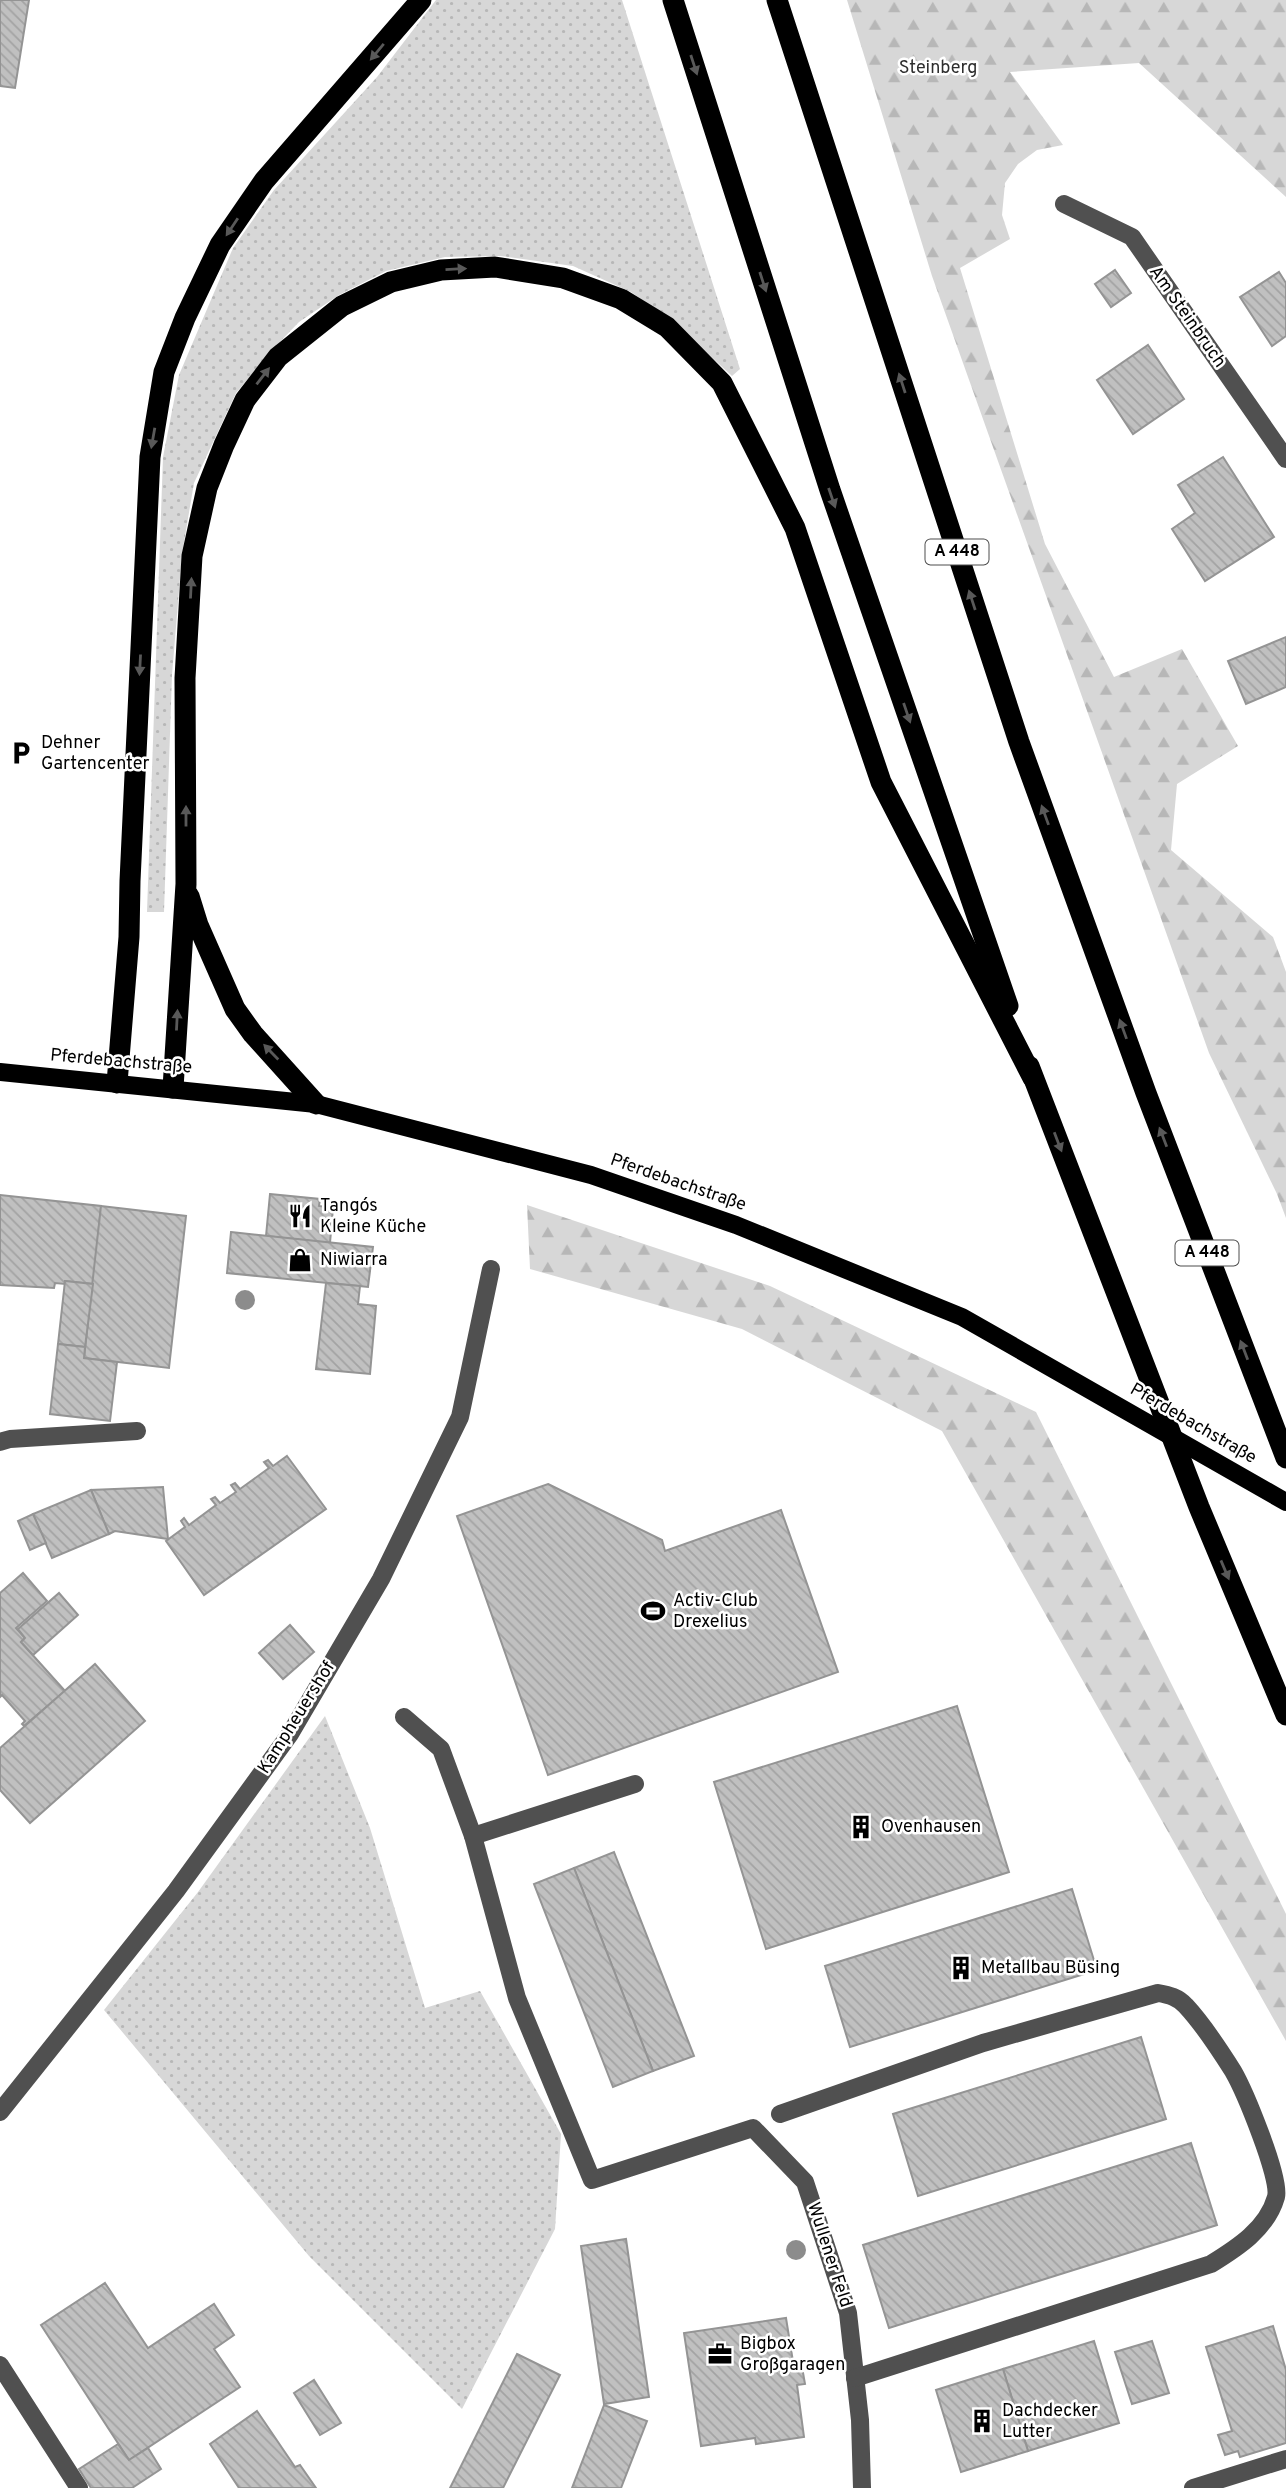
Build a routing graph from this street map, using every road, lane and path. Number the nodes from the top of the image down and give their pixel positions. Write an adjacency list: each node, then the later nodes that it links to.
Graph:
1 (421, 0): 9 (highway, one-way to 9)
2 (673, 0): 8 (highway, one-way to 8)
3 (777, 0): 15 (highway, A 448, one-way to 3)
4 (1064, 204): 5 (street, Am Steinbruch)
5 (1286, 459)
6 (186, 884): 8 (highway, one-way to 8); 10 (highway, one-way to 6); 11 (highway, one-way to 6)
7 (0, 1072): 9 (main road, Pferdebachstraße)
8 (1034, 1078): 17 (highway, one-way to 17)
9 (117, 1083): 10 (main road, Pferdebachstraße)
10 (173, 1088): 11 (main road, Pferdebachstraße)
11 (316, 1104): 16 (main road, Pferdebachstraße)
12 (491, 1269): 21 (street, Kampheuershof)
13 (137, 1431): 14 (street)
14 (0, 1442)
15 (1286, 1458)
16 (1286, 1502)
17 (1286, 1715)
18 (404, 1717): 20 (street)
19 (635, 1784): 20 (street)
20 (473, 1836): 24 (street, Wullener Feld)
21 (0, 2112)
22 (780, 2114): 24 (street)
23 (0, 2365): 26 (street)
24 (855, 2378): 27 (street, Wullener Feld)
25 (1286, 2459): 28 (street)
26 (79, 2488)
27 (862, 2488)
28 (1193, 2488)

